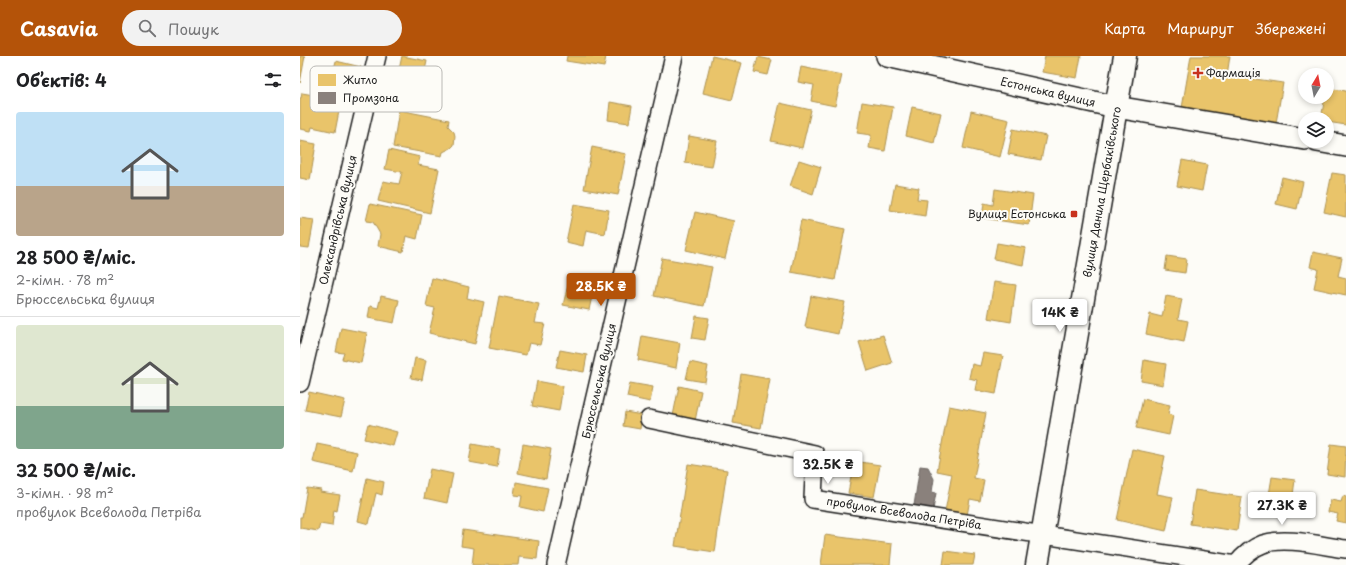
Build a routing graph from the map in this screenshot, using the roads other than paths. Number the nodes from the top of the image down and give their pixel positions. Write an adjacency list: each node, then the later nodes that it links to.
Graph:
1 (377, 56): 5 (street, Олександрівська вулиця)
2 (674, 56): 15 (street, Брюссельська вулиця)
3 (887, 56): 6 (street, Естонська вулиця)
4 (1125, 56): 6 (main road, вулиця Данила Щербаківського)
5 (375, 66)
6 (1116, 107): 8 (street, Естонська вулиця); 13 (main road, вулиця Данила Щербаківського)
7 (364, 112): 11 (street, Олександрівська вулиця)
8 (1298, 138)
9 (1334, 144): 10 (street)
10 (1346, 146)
11 (300, 383)
12 (648, 419): 13 (street, провулок Всеволода Петріва)
13 (1042, 535): 16 (main road, вулиця Данила Щербаківського); 17 (street)
14 (1346, 549): 17 (street)
15 (556, 565)
16 (1037, 565)
17 (1236, 565)

